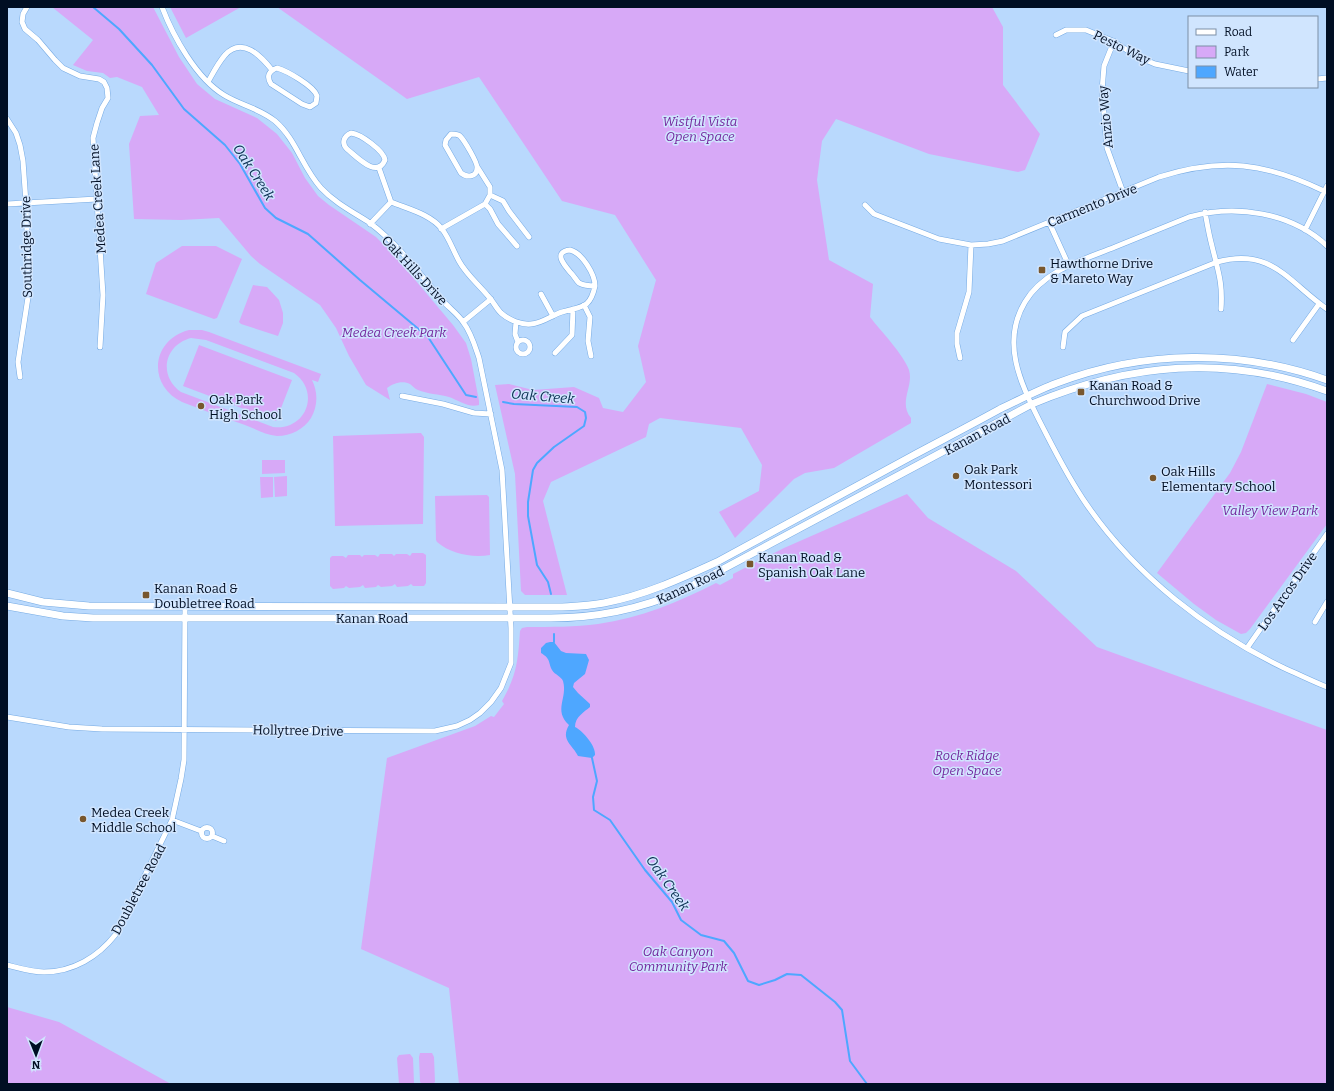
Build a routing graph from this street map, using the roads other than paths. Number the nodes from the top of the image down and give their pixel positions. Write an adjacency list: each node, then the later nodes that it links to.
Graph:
1 (27, 7): 14 (street, Medea Creek Lane)
2 (162, 7): 7 (street, Oak Hills Drive)
3 (1056, 35): 4 (street, Pesto Way)
4 (1114, 41): 6 (street, Pesto Way); 12 (street, Anzio Way)
5 (272, 70): 5 (street); 7 (street)
6 (1188, 71)
7 (208, 82): 22 (street, Oak Hills Drive)
8 (7, 119): 16 (street, Southridge Drive)
9 (379, 168): 9 (street); 15 (street)
10 (478, 168): 10 (street); 13 (street)
11 (1326, 189): 12 (street, Carmento Drive); 24 (street)
12 (1123, 192): 21 (street, Carmento Drive)
13 (490, 195): 18 (street); 25 (street)
14 (97, 199): 16 (street); 44 (street, Medea Creek Lane)
15 (391, 202): 22 (street); 23 (street)
16 (26, 203): 17 (street); 49 (street, Southridge Drive)
17 (7, 204)
18 (485, 204): 23 (street); 27 (street)
19 (866, 205): 26 (street, Carmento Drive)
20 (1205, 212): 24 (street); 29 (street); 30 (street)
21 (1049, 222): 26 (street, Carmento Drive); 30 (street)
22 (370, 224): 40 (street, Oak Hills Drive)
23 (441, 229): 33 (street)
24 (1305, 230): 28 (street)
25 (529, 237)
26 (971, 245): 48 (street)
27 (517, 246)
28 (1327, 246)
29 (1217, 262): 34 (street); 37 (street); 45 (street)
30 (1069, 266): 53 (street)
31 (595, 286): 31 (street); 35 (street)
32 (541, 294): 39 (street)
33 (491, 299): 40 (street); 41 (street)
34 (1319, 304): 38 (street); 42 (street)
35 (584, 305): 36 (street); 47 (street)
36 (573, 309): 39 (street); 46 (street)
37 (1221, 309)
38 (1327, 309)
39 (552, 316): 41 (street)
40 (463, 322): 55 (street, Oak Hills Drive)
41 (516, 322): 43 (street)
42 (1294, 340)
43 (518, 342)
44 (100, 347)
45 (1063, 347)
46 (555, 353)
47 (591, 356)
48 (960, 358)
49 (20, 377)
50 (1327, 380): 53 (main road, Kanan Road)
51 (1327, 391): 54 (main road, Kanan Road)
52 (402, 396): 55 (street)
53 (1028, 396): 54 (street); 61 (main road, Kanan Road)
54 (1032, 404): 62 (main road, Kanan Road); 65 (street)
55 (490, 414): 61 (street, Oak Hills Drive)
56 (1327, 534): 65 (street, Los Arcos Drive)
57 (7, 593): 60 (main road, Kanan Road)
58 (1327, 602): 64 (street)
59 (7, 606): 63 (main road, Kanan Road)
60 (185, 607): 61 (main road, Kanan Road); 63 (street, Doubletree Road)
61 (510, 607): 62 (street, Oak Hills Drive)
62 (510, 618): 63 (main road, Kanan Road); 68 (street, Hollytree Drive)
63 (184, 619): 68 (street, Doubletree Road)
64 (1316, 622)
65 (1247, 648): 66 (street)
66 (1327, 687)
67 (7, 718): 68 (street, Hollytree Drive)
68 (184, 729): 69 (street, Doubletree Road)
69 (172, 820): 70 (street); 73 (street, Doubletree Road)
70 (201, 831): 71 (street); 71 (street)
71 (212, 836): 72 (street)
72 (224, 841)
73 (7, 965)

